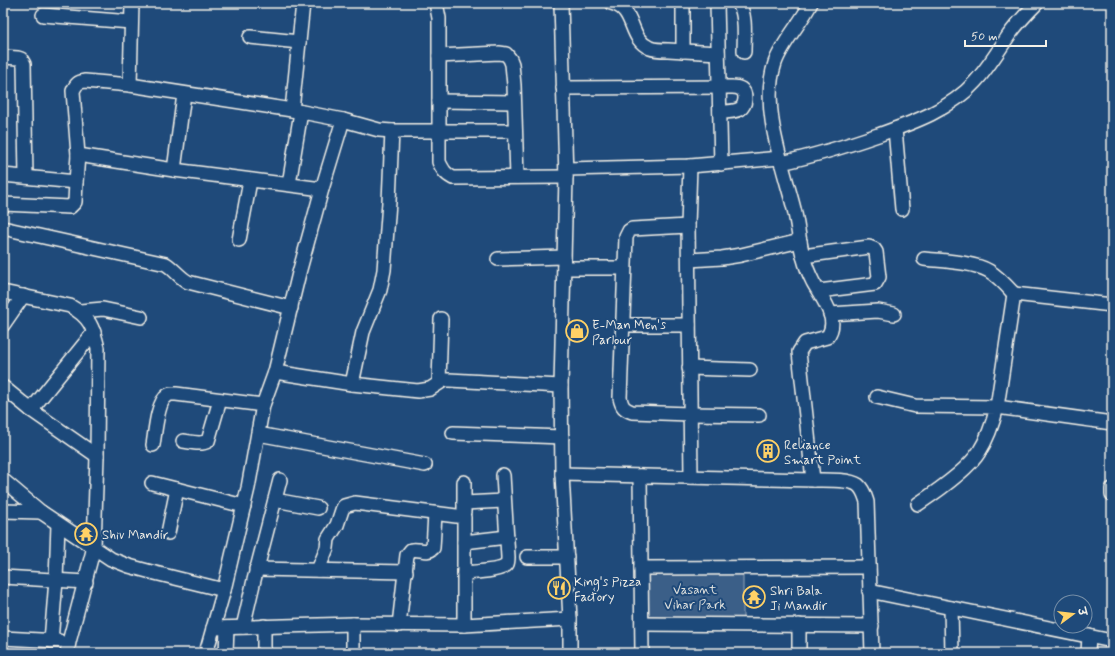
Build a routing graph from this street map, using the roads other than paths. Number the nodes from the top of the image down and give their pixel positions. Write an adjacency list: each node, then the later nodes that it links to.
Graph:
1 (132, 3): 12 (street)
2 (303, 3): 14 (street)
3 (436, 3): 18 (street)
4 (561, 3): 22 (street)
5 (611, 3): 15 (street)
6 (683, 3): 15 (street)
7 (717, 3): 16 (street)
8 (738, 3): 17 (street)
9 (811, 3): 34 (street)
10 (1037, 3): 29 (street)
11 (43, 15): 12 (street)
12 (131, 22): 20 (street)
13 (250, 37): 14 (street)
14 (299, 42): 26 (street)
15 (683, 51): 16 (street)
16 (718, 52): 21 (street)
17 (744, 52)
18 (439, 56): 24 (street); 25 (street)
19 (3, 58): 40 (street)
20 (130, 85): 23 (street); 33 (street)
21 (719, 87): 22 (street); 27 (street); 27 (street)
22 (563, 88): 38 (street)
23 (184, 94): 26 (street); 37 (street)
24 (439, 101): 25 (street); 32 (street)
25 (514, 102): 31 (street)
26 (296, 111): 28 (street); 44 (street)
27 (720, 112): 35 (street)
28 (343, 120): 30 (street); 45 (street)
29 (895, 129): 34 (street); 47 (street)
30 (392, 131): 32 (street); 77 (street)
31 (515, 131): 32 (street); 41 (street)
32 (440, 132): 41 (street)
33 (78, 155): 37 (street); 43 (street)
34 (781, 161): 35 (street); 51 (street)
35 (721, 164): 36 (street)
36 (690, 166): 38 (street); 48 (street)
37 (174, 170): 42 (street)
38 (566, 173): 41 (street); 56 (street)
39 (3, 175): 40 (street)
40 (26, 177): 43 (street)
41 (517, 177)
42 (250, 181): 44 (street); 50 (street)
43 (76, 182): 46 (street)
44 (289, 184): 45 (street)
45 (322, 189): 63 (street)
46 (3, 204)
47 (902, 209)
48 (688, 226): 55 (street); 57 (street)
49 (3, 228): 63 (street)
50 (238, 240)
51 (800, 241): 52 (street); 55 (street)
52 (803, 256): 59 (street); 59 (street)
53 (498, 259): 56 (street)
54 (924, 259): 60 (street)
55 (689, 260): 71 (street)
56 (564, 262): 57 (street); 78 (street)
57 (624, 268): 70 (street)
58 (3, 292): 61 (street)
59 (819, 292): 65 (street)
60 (1014, 294): 62 (street); 83 (street)
61 (23, 296): 64 (street); 69 (street)
62 (1112, 305)
63 (291, 308): 75 (street)
64 (80, 311): 67 (street); 72 (street)
65 (830, 314): 66 (street); 101 (street)
66 (894, 314)
67 (142, 316)
68 (441, 319): 76 (street)
69 (3, 325)
70 (622, 325): 71 (street); 85 (street)
71 (689, 325): 73 (street)
72 (94, 332): 84 (street); 93 (street)
73 (689, 368): 74 (street); 85 (street)
74 (750, 370)
75 (275, 372): 77 (street); 82 (street)
76 (439, 382): 77 (street); 78 (street)
77 (352, 384)
78 (561, 386): 90 (street)
79 (3, 387): 84 (street)
80 (877, 397): 83 (street)
81 (220, 400): 82 (street); 91 (street); 92 (street)
82 (264, 405): 89 (street)
83 (998, 407): 87 (street); 110 (street)
84 (31, 410): 93 (street)
85 (690, 414): 86 (street); 98 (street)
86 (759, 415)
87 (1112, 423)
88 (453, 433): 90 (street)
89 (258, 434): 94 (street); 111 (street)
90 (562, 438): 95 (street)
91 (183, 441)
92 (153, 445)
93 (97, 456): 121 (street)
94 (425, 465)
95 (562, 474): 97 (street); 123 (street)
96 (503, 475): 108 (street)
97 (640, 476): 98 (street); 125 (street)
98 (691, 477): 101 (street)
99 (3, 480): 114 (street)
100 (280, 480): 107 (street)
101 (813, 480): 124 (street)
102 (464, 482): 109 (street)
103 (152, 483): 104 (street)
104 (177, 489): 111 (street); 118 (street)
105 (1112, 489): 106 (street)
106 (1112, 495)
107 (274, 500): 112 (street); 126 (street)
108 (504, 501): 109 (street); 119 (street)
109 (464, 503): 116 (street)
110 (918, 504)
111 (244, 506): 133 (street)
112 (318, 508)
113 (3, 511): 114 (street)
114 (41, 512): 117 (street)
115 (435, 514): 116 (street); 127 (street); 128 (street)
116 (464, 517): 120 (street)
117 (58, 524): 121 (street); 131 (street)
118 (168, 532)
119 (507, 537): 120 (street); 129 (street)
120 (464, 542): 129 (street)
121 (94, 548): 132 (street); 133 (street)
122 (527, 557): 123 (street)
123 (567, 557): 136 (street)
124 (869, 567): 125 (street); 134 (street)
125 (641, 568): 138 (street)
126 (256, 569): 127 (street); 144 (street)
127 (318, 570): 128 (street)
128 (406, 572): 139 (street)
129 (464, 573): 140 (street)
130 (3, 577): 131 (street)
131 (56, 580): 132 (street); 149 (street)
132 (86, 582): 151 (street)
133 (224, 590): 145 (street)
134 (869, 591): 135 (street); 143 (street)
135 (951, 608): 147 (street); 160 (street)
136 (570, 619): 140 (street); 156 (street)
137 (353, 624): 139 (street); 142 (street); 155 (street)
138 (642, 624): 141 (street); 157 (street)
139 (399, 625): 140 (street)
140 (464, 625)
141 (799, 625): 143 (street); 158 (street)
142 (264, 626): 144 (street); 154 (street)
143 (872, 626): 159 (street)
144 (243, 627): 146 (street)
145 (214, 628): 146 (street); 152 (street)
146 (227, 628): 153 (street)
147 (1089, 636): 150 (street); 161 (street)
148 (3, 638): 149 (street)
149 (51, 641): 151 (street)
150 (1112, 641)
151 (68, 647)
152 (206, 653)
153 (226, 653)
154 (264, 653)
155 (353, 653)
156 (570, 653)
157 (642, 653)
158 (799, 653)
159 (872, 653)
160 (952, 653)
161 (1088, 653)

